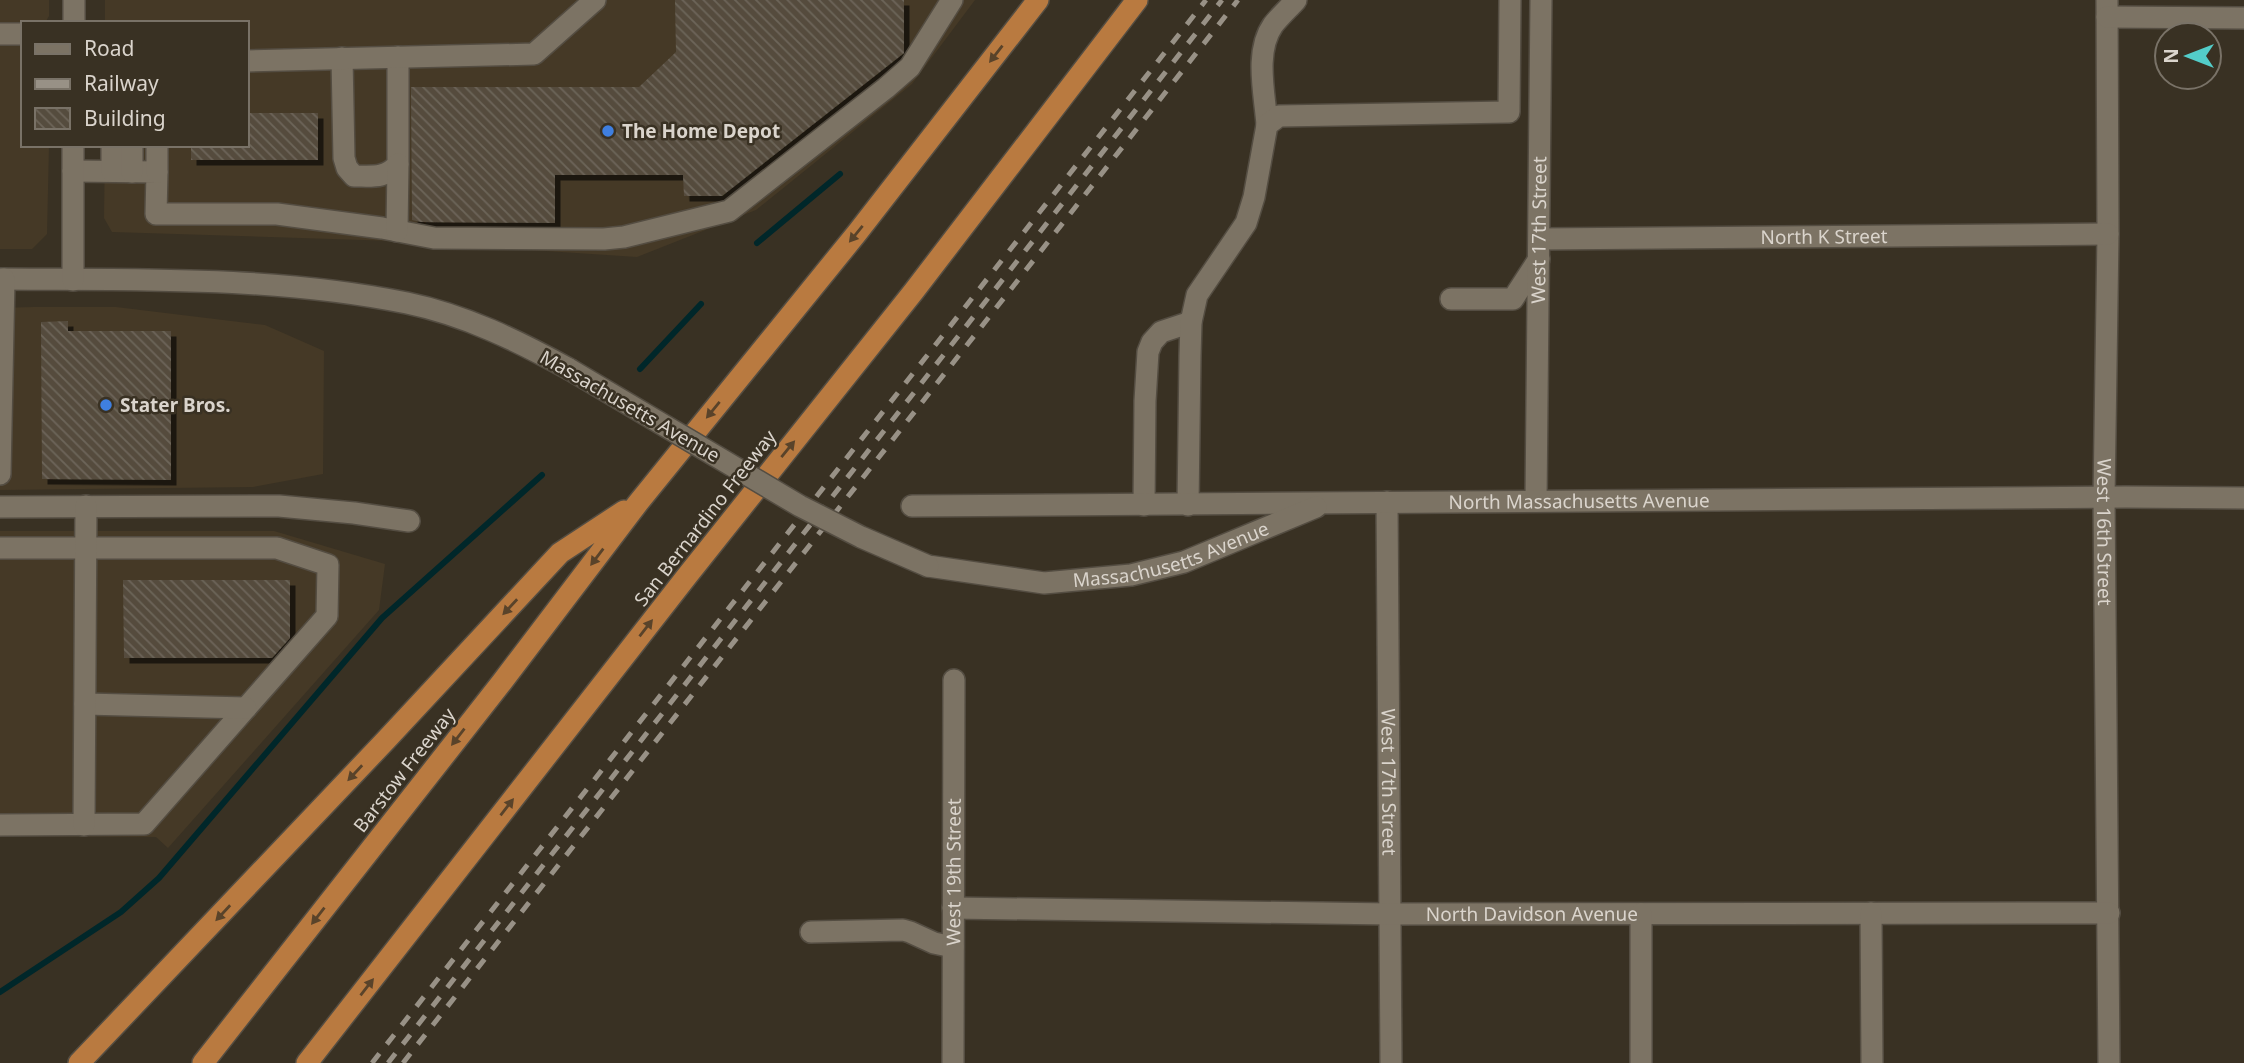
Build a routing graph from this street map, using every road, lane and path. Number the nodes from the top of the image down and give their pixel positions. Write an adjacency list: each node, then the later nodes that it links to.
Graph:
1 (74, 0): 11 (street)
2 (595, 0): 14 (street)
3 (952, 0): 26 (street)
4 (1038, 0): 38 (highway, one-way to 38)
5 (1137, 0): 62 (highway, San Bernardino Freeway, one-way to 5)
6 (1296, 0): 17 (street)
7 (1510, 0): 17 (street)
8 (1541, 0): 28 (street, West 17th Street)
9 (2107, 9): 10 (street); 27 (street, West 16th Street)
10 (2244, 18)
11 (74, 21)
12 (0, 34): 13 (street)
13 (21, 34)
14 (398, 57): 15 (street); 22 (street)
15 (342, 58): 16 (street); 22 (street)
16 (248, 61)
17 (1267, 125): 32 (street)
18 (73, 147): 23 (street)
19 (113, 147): 24 (street)
20 (131, 147): 24 (street)
21 (157, 147): 25 (street)
22 (398, 164): 26 (street)
23 (73, 171): 24 (street); 30 (street)
24 (122, 172): 25 (street)
25 (157, 172): 26 (street)
26 (397, 231)
27 (2108, 234): 28 (street, North K Street); 34 (street, West 16th Street)
28 (1540, 248): 31 (street); 36 (street, West 17th Street)
29 (2, 279): 30 (street, Massachusetts Avenue); 33 (street)
30 (73, 280): 39 (street, Massachusetts Avenue, bridge)
31 (1451, 299)
32 (1191, 322): 40 (street); 41 (street)
33 (0, 474)
34 (2104, 498): 35 (street, North Massachusetts Avenue); 36 (street, North Massachusetts Avenue); 55 (street, West 16th Street)
35 (2244, 498)
36 (1536, 501): 37 (street, North Massachusetts Avenue)
37 (1387, 502): 39 (street, North Massachusetts Avenue); 56 (street, West 17th Street)
38 (638, 503): 60 (highway, one-way to 60); 61 (highway, Barstow Freeway, one-way to 61)
39 (1324, 504): 41 (street, North Massachusetts Avenue)
40 (1144, 505): 41 (street, North Massachusetts Avenue); 44 (street, North Massachusetts Avenue)
41 (1188, 505)
42 (0, 506): 43 (street)
43 (86, 506): 45 (street); 47 (street)
44 (912, 506)
45 (410, 521)
46 (0, 548): 47 (street)
47 (85, 548): 49 (street); 50 (street)
48 (954, 680): 53 (street, West 19th Street)
49 (85, 704): 50 (street); 52 (street)
50 (246, 708): 52 (street)
51 (0, 825): 52 (street)
52 (84, 825)
53 (953, 908): 56 (street, North Davidson Avenue); 59 (street, West 19th Street)
54 (1871, 913): 55 (street, North Davidson Avenue); 57 (street, North Davidson Avenue); 66 (street)
55 (2109, 913): 67 (street, West 16th Street)
56 (1390, 914): 57 (street, North Davidson Avenue); 64 (street, West 17th Street)
57 (1641, 914): 65 (street)
58 (811, 932): 59 (street)
59 (953, 947): 63 (street, West 19th Street)
60 (79, 1063)
61 (203, 1063)
62 (307, 1063)
63 (953, 1063)
64 (1391, 1063)
65 (1641, 1063)
66 (1872, 1063)
67 (2109, 1063)

